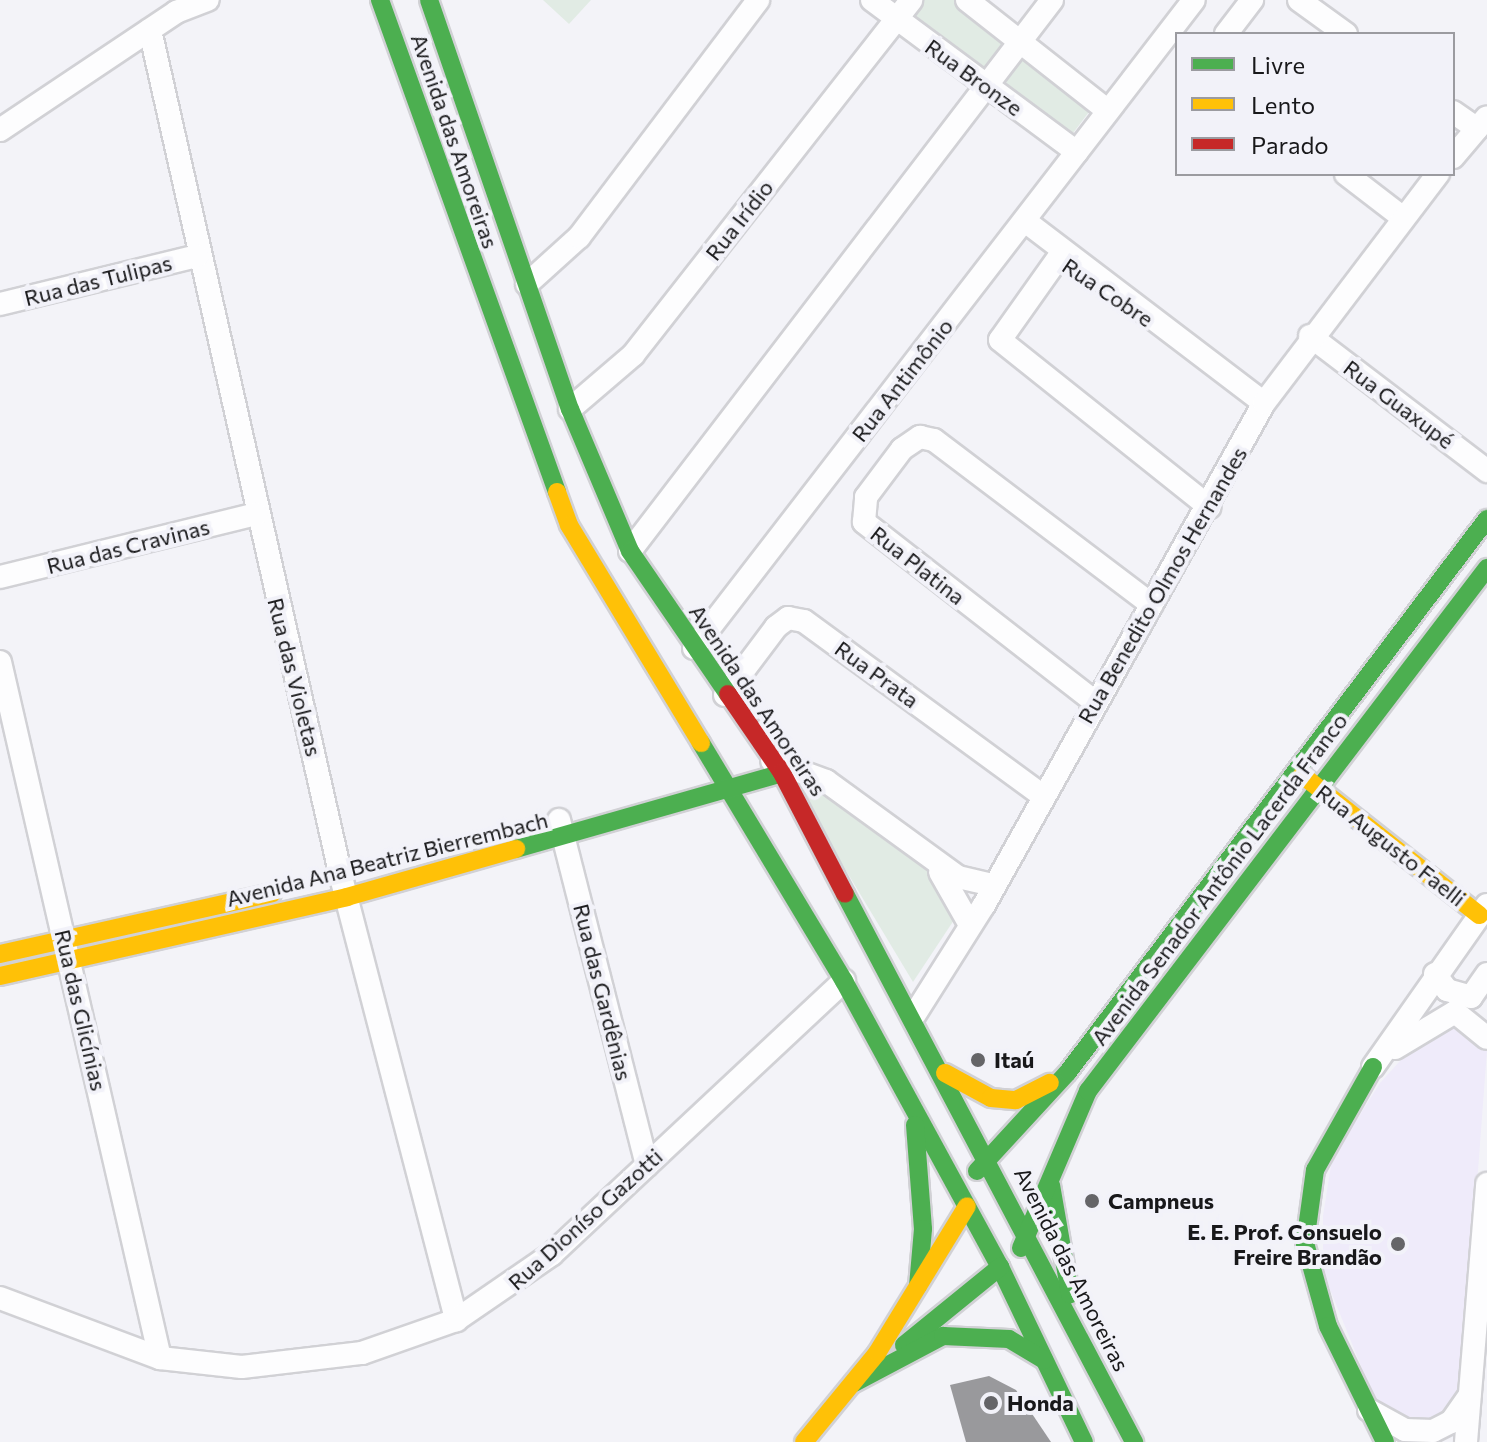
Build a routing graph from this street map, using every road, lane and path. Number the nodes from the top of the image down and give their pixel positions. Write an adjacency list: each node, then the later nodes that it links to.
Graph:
1 (208, 0): 13 (street)
2 (380, 0): 51 (main road, Avenida das Amoreiras)
3 (429, 0): 32 (main road, Avenida das Amoreiras)
4 (758, 0): 32 (street)
5 (872, 0): 12 (street, Rua Bronze)
6 (911, 0): 12 (street, Rua Irídio)
7 (967, 0): 17 (street)
8 (1052, 0): 17 (street)
9 (1194, 0): 14 (street, Rua Antimônio)
10 (1252, 0): 15 (street)
11 (1299, 0): 16 (street)
12 (897, 20): 19 (street, Rua Bronze); 36 (street, Rua Irídio)
13 (150, 30): 23 (street); 31 (street, Rua das Violetas)
14 (1176, 32)
15 (1228, 32)
16 (1343, 32)
17 (1022, 40): 19 (street); 20 (street)
18 (1171, 42): 20 (street, Rua Antimônio)
19 (987, 88): 24 (street, Rua Bronze); 41 (street)
20 (1108, 111): 24 (street, Rua Antimônio)
21 (1455, 113): 22 (street)
22 (1482, 123): 25 (street)
23 (0, 130)
24 (1077, 152): 29 (street, Rua Antimônio)
25 (1455, 155)
26 (1349, 176): 28 (street)
27 (1436, 176): 28 (street, Rua Benedito Olmos Hernandes)
28 (1402, 217): 34 (street, Rua Benedito Olmos Hernandes)
29 (1025, 221): 30 (street); 45 (street, Rua Antimônio)
30 (1061, 254): 35 (street, Rua Cobre); 38 (street, Rua Cobre)
31 (197, 256): 33 (street, Rua das Tulipas); 39 (street, Rua das Violetas)
32 (527, 284): 36 (main road, Avenida das Amoreiras)
33 (0, 304)
34 (1310, 336): 35 (street, Rua Benedito Olmos Hernandes); 37 (street, Rua Guaxupé)
35 (1264, 403): 38 (street, Rua Benedito Olmos Hernandes)
36 (570, 409): 41 (main road, Avenida das Amoreiras)
37 (1487, 471)
38 (1209, 507): 44 (street, Rua Benedito Olmos Hernandes)
39 (256, 514): 43 (street, Rua das Cravinas); 57 (street, Rua das Violetas)
40 (1487, 519): 50 (main road, Avenida Senador Antônio Lacerda Franco)
41 (630, 551): 45 (main road, Avenida das Amoreiras)
42 (1487, 568): 52 (main road, Avenida Senador Antônio Lacerda Franco)
43 (0, 577)
44 (1152, 605): 48 (street, Rua Benedito Olmos Hernandes); 48 (street, Rua Platina)
45 (694, 648): 47 (main road, Avenida das Amoreiras)
46 (0, 662): 60 (street, Rua das Glicínias)
47 (725, 695): 49 (main road, Avenida das Amoreiras); 53 (street, Rua Prata)
48 (1095, 702): 53 (street, Rua Benedito Olmos Hernandes)
49 (777, 767): 51 (main road, Avenida Ana Beatriz Bierrembach); 55 (street); 67 (main road, Avenida das Amoreiras)
50 (1295, 769): 52 (main road, Rua Augusto Faelli); 70 (main road, Avenida Senador Antônio Lacerda Franco)
51 (726, 786): 54 (main road, Avenida Ana Beatriz Bierrembach); 65 (main road, Avenida das Amoreiras)
52 (1319, 788): 58 (main road, Rua Augusto Faelli); 75 (main road, Avenida Senador Antônio Lacerda Franco)
53 (1043, 796): 56 (street, Rua Benedito Olmos Hernandes)
54 (561, 830): 57 (main road, Avenida Ana Beatriz Bierrembach); 74 (street, Rua das Gardênias)
55 (928, 859): 56 (street); 59 (street)
56 (993, 885): 59 (street, Rua Benedito Olmos Hernandes)
57 (344, 887): 60 (main road, Avenida Ana Beatriz Bierrembach); 82 (street, Rua das Violetas)
58 (1484, 914): 62 (street)
59 (969, 923): 67 (street, Rua Benedito Olmos Hernandes)
60 (67, 949): 61 (main road, Avenida Ana Beatriz Bierrembach); 64 (main road, Avenida Ana Beatriz Bierrembach); 84 (street, Rua das Glicínias)
61 (0, 954)
62 (1435, 974): 66 (street); 69 (street)
63 (1487, 974): 66 (street)
64 (0, 976)
65 (844, 981): 72 (main road, Avenida das Amoreiras); 74 (street, Rua Dioníso Gazotti)
66 (1466, 1004): 68 (street); 69 (street)
67 (915, 1014): 71 (main road, Avenida das Amoreiras)
68 (1487, 1038)
69 (1373, 1067): 88 (main road)
70 (1068, 1072): 71 (main road); 73 (main road, Avenida Senador Antônio Lacerda Franco)
71 (945, 1073): 73 (main road, Avenida das Amoreiras)
72 (914, 1113): 77 (main road, Avenida das Amoreiras); 80 (main road)
73 (987, 1156): 77 (main road); 78 (main road, Avenida das Amoreiras)
74 (647, 1165): 82 (street, Rua Dioníso Gazotti)
75 (1050, 1180): 78 (main road, Avenida Senador Antônio Lacerda Franco); 83 (main road)
76 (1487, 1184): 87 (street)
77 (967, 1206): 79 (main road, Avenida das Amoreiras); 80 (main road)
78 (1030, 1240): 79 (main road); 83 (main road, Avenida das Amoreiras)
79 (1000, 1267): 85 (main road, Avenida das Amoreiras); 86 (main road)
80 (918, 1286): 86 (main road)
81 (0, 1298): 84 (street, Rua Dioníso Gazotti)
82 (456, 1320): 84 (street, Rua Dioníso Gazotti)
83 (1079, 1337): 91 (main road, Avenida das Amoreiras)
84 (160, 1358)
85 (1044, 1360): 86 (main road); 90 (main road, Avenida das Amoreiras)
86 (854, 1383): 89 (main road)
87 (1471, 1392): 88 (street); 93 (street)
88 (1365, 1408): 92 (main road)
89 (811, 1440)
90 (1084, 1442)
91 (1134, 1442)
92 (1385, 1442)
93 (1466, 1442)

